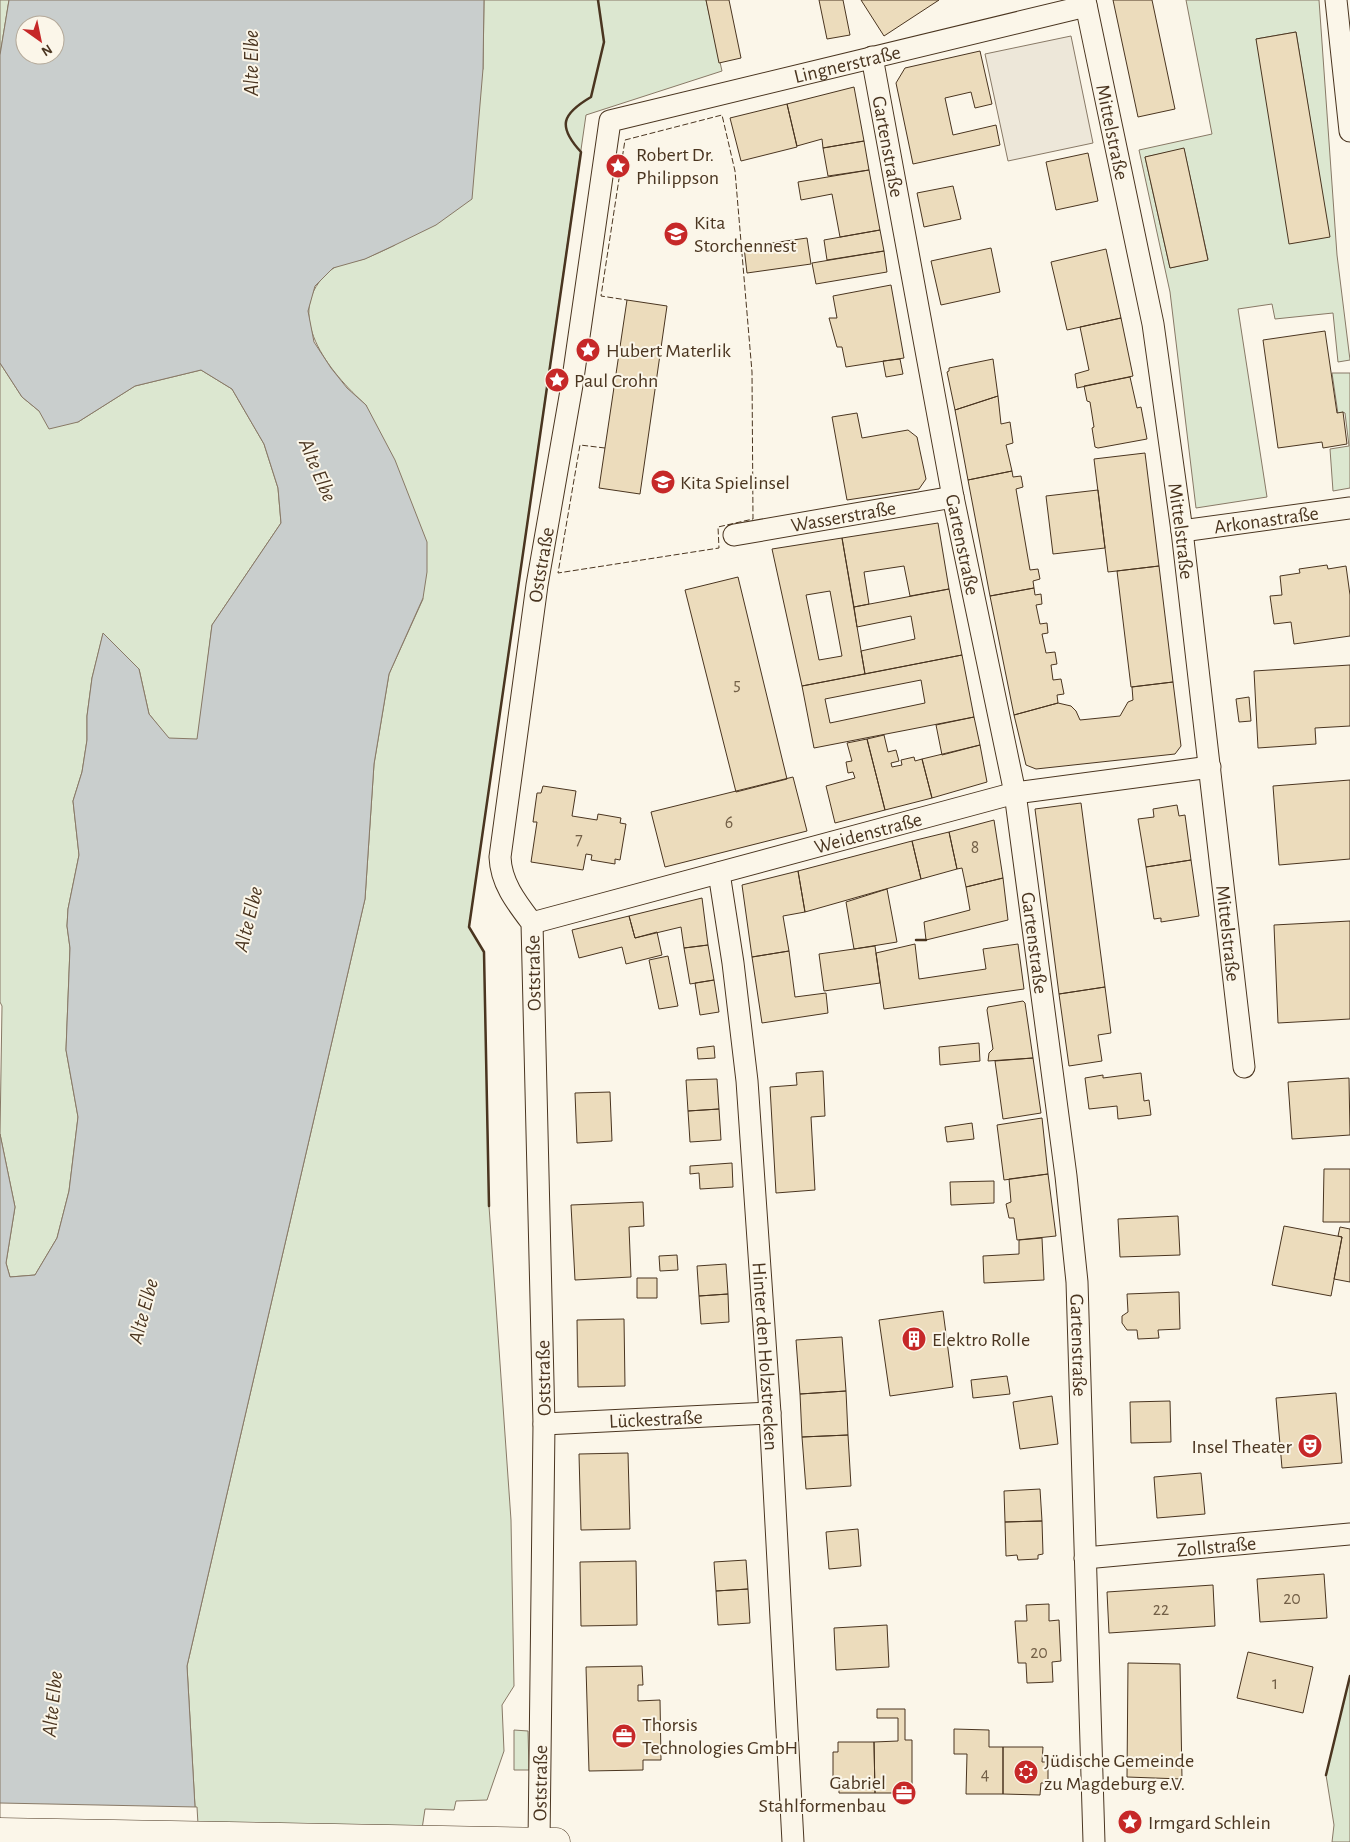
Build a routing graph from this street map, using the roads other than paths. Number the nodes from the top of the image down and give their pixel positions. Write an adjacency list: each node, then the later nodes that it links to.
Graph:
1 (1336, 0): 5 (street)
2 (1085, 3): 3 (street, Lingnerstraße); 8 (street, Mittelstraße)
3 (872, 57): 4 (street, Lingnerstraße); 6 (street, Gartenstraße)
4 (610, 121): 13 (street, Oststraße)
5 (1350, 132)
6 (952, 497): 9 (street, Wasserstraße); 11 (street, Gartenstraße)
7 (1350, 508): 8 (street, Arkonastraße)
8 (1182, 531): 10 (street, Mittelstraße)
9 (734, 536)
10 (1210, 767): 11 (street, Weidenstraße); 14 (street, Mittelstraße)
11 (1015, 793): 12 (street, Weidenstraße); 18 (street, Gartenstraße)
12 (719, 873): 13 (street, Weidenstraße); 15 (street, Hinter den Holzstrecken)
13 (532, 923): 16 (street, Oststraße)
14 (1244, 1067)
15 (770, 1413): 16 (street, Lückestraße); 22 (street, Hinter den Holzstrecken)
16 (544, 1424): 20 (street, Oststraße)
17 (1350, 1534): 18 (street, Zollstraße)
18 (1085, 1558): 23 (street, Gartenstraße)
19 (0, 1832): 20 (main road)
20 (539, 1842): 21 (main road)
21 (556, 1842)
22 (794, 1842)
23 (1094, 1842)

